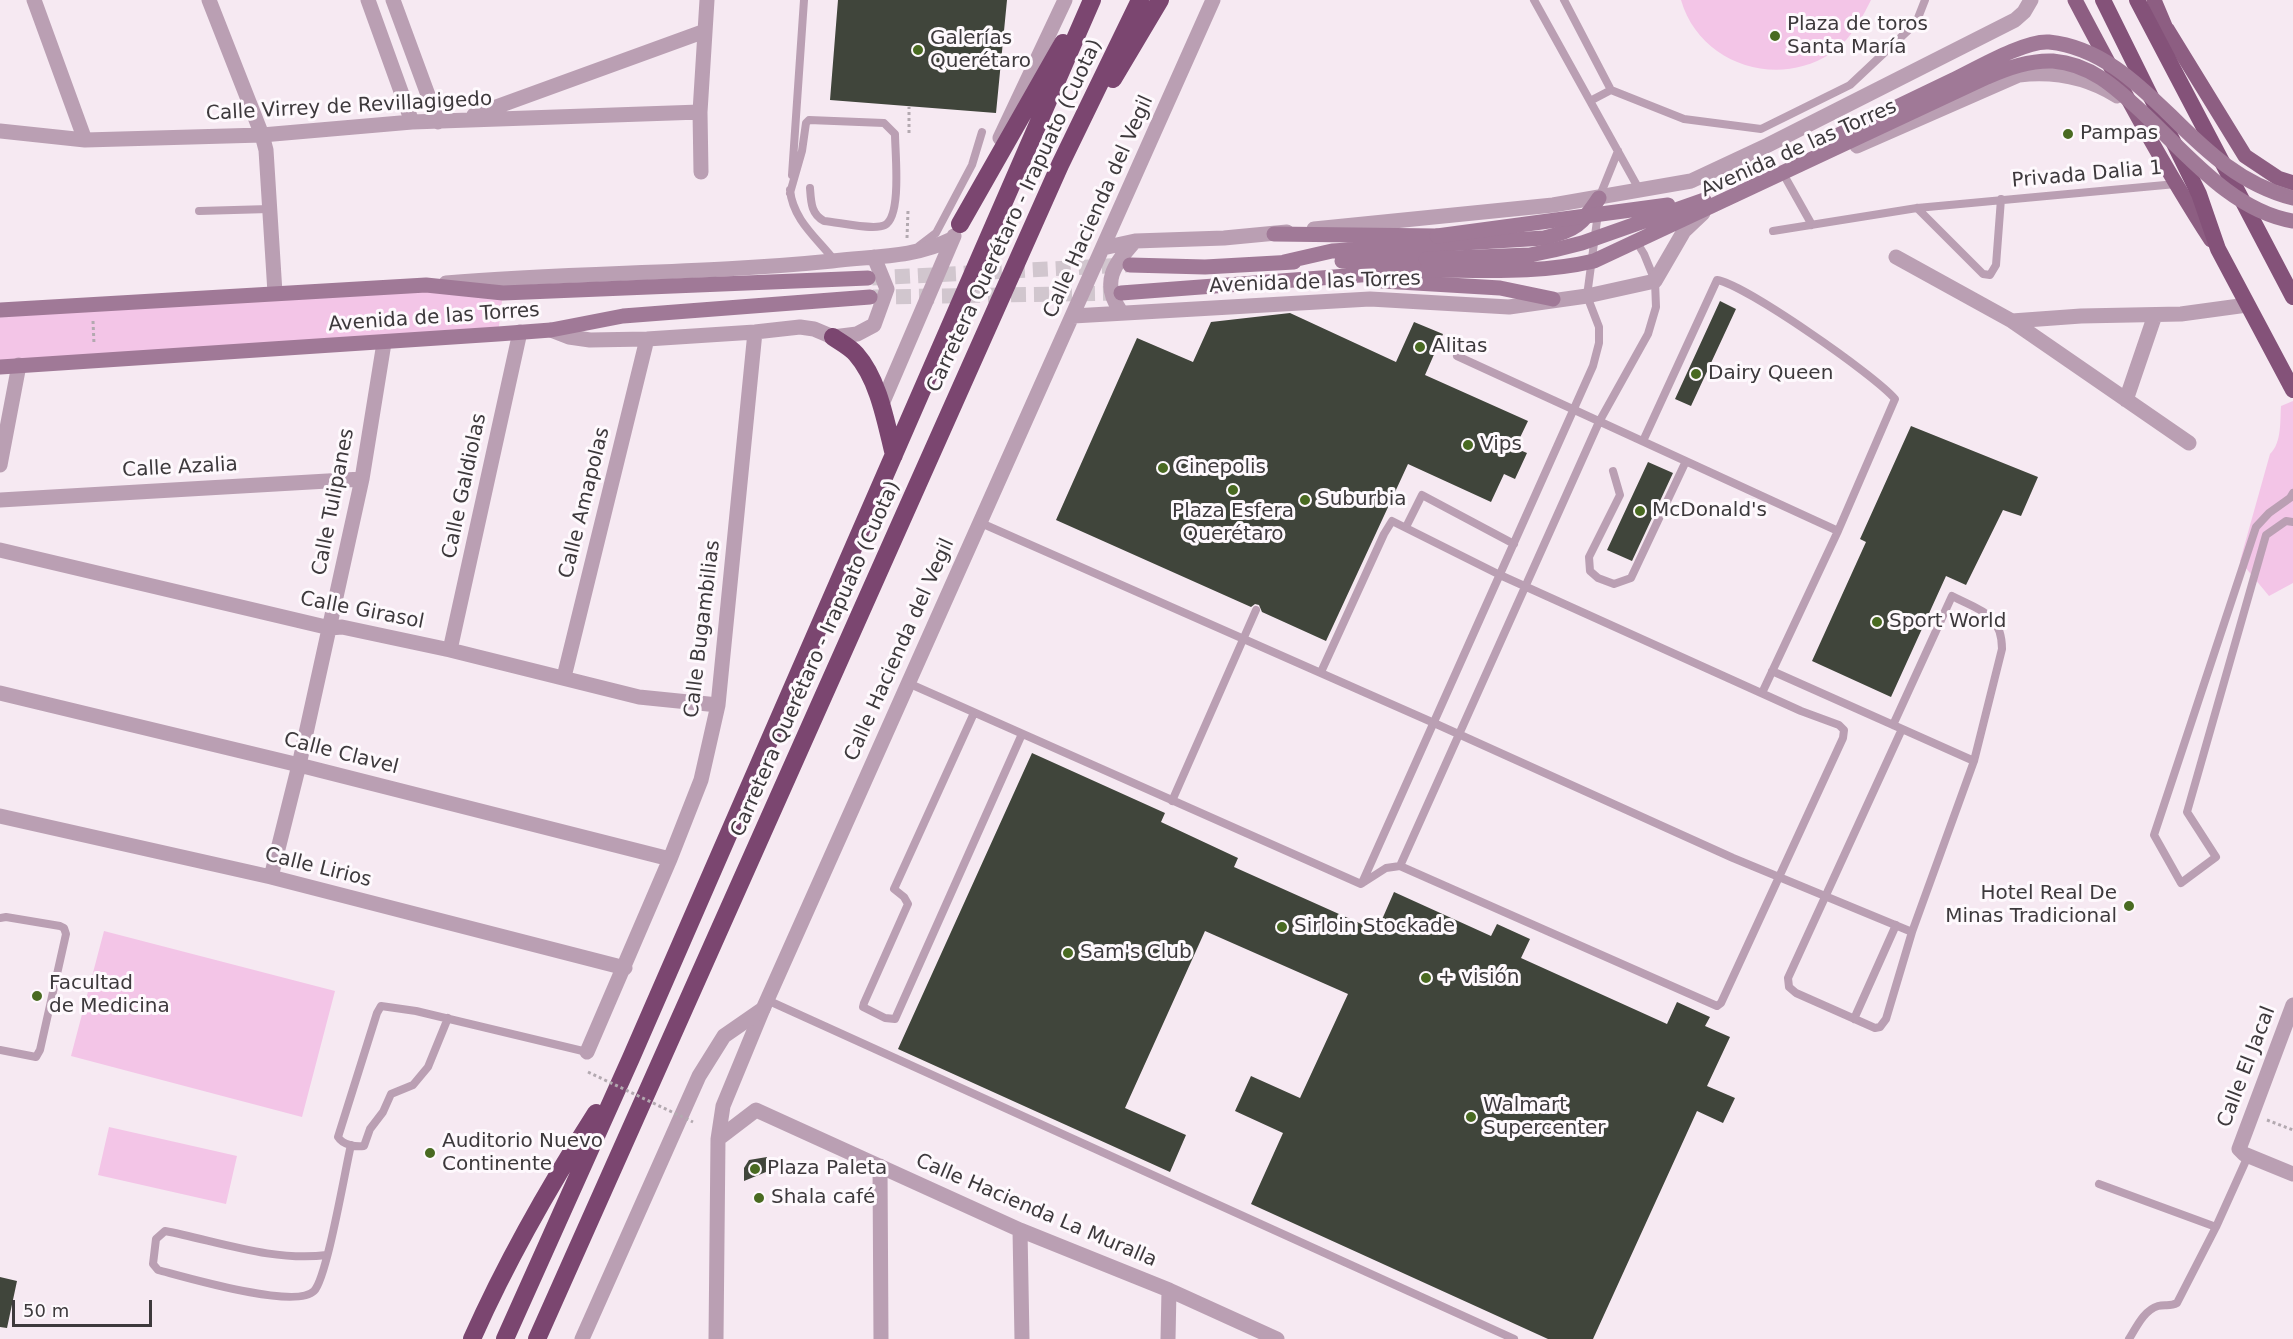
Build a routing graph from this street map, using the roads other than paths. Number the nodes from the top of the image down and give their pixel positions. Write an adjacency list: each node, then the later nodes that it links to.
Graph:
1 (34, 0): 35 (street)
2 (209, 0): 34 (street)
3 (368, 0): 29 (street)
4 (393, 0): 30 (street)
5 (707, 0): 22 (street)
6 (804, 0): 45 (lane)
7 (1065, 0): 56 (street)
8 (1087, 0): 56 (highway)
9 (1092, 0): 100 (highway, Carretera Querétaro - Irapuato (Cuota))
10 (1140, 0): 38 (highway, Carretera Querétaro - Irapuato (Cuota))
11 (1160, 0): 38 (highway)
12 (1213, 0): 59 (street, Calle Hacienda del Vegil)
13 (1534, 0): 24 (lane)
14 (1564, 0): 23 (lane)
15 (1925, 0): 31 (lane)
16 (2031, 0): 36 (street, Avenida de las Torres)
17 (2075, 0): 25 (main road)
18 (2103, 0): 60 (highway)
19 (2138, 0): 26 (highway)
20 (2154, 0): 21 (main road)
21 (2167, 29): 26 (main road); 41 (main road)
22 (705, 31): 27 (street); 28 (street)
23 (1611, 90): 24 (lane); 31 (lane)
24 (1590, 101): 37 (lane)
25 (2131, 105): 40 (street, Avenida de las Torres); 42 (main road)
26 (2194, 109): 76 (highway)
27 (700, 112): 28 (street, Calle Virrey de Revillagigedo); 39 (street)
28 (460, 120): 30 (street, Calle Virrey de Revillagigedo)
29 (412, 122): 30 (street, Calle Virrey de Revillagigedo); 34 (street, Calle Virrey de Revillagigedo)
30 (438, 122)
31 (1761, 129): 36 (lane)
32 (0, 132): 35 (street, Calle Virrey de Revillagigedo)
33 (982, 132): 61 (lane)
34 (262, 135): 35 (street, Calle Virrey de Revillagigedo); 51 (street)
35 (85, 140)
36 (1768, 145): 44 (street, Avenida de las Torres)
37 (1618, 151): 44 (lane); 46 (lane)
38 (1060, 165): 167 (highway, Carretera Querétaro - Irapuato (Cuota))
39 (701, 172)
40 (1785, 177): 49 (street, Avenida de las Torres); 54 (lane)
41 (2293, 183)
42 (2176, 184): 48 (lane, Privada Dalia 1); 60 (main road)
43 (810, 188): 45 (lane)
44 (1640, 191): 46 (street, Avenida de las Torres); 49 (street)
45 (790, 193): 64 (lane)
46 (1599, 198): 57 (street, Avenida de las Torres); 65 (main road); 70 (lane); 74 (lane)
47 (2293, 198): 49 (main road, bridge)
48 (2001, 199): 50 (lane, Privada Dalia 1); 50 (lane, Privada Dalia 1)
49 (1705, 206): 57 (main road, bridge); 66 (main road, bridge); 70 (street, Avenida de las Torres)
50 (1917, 208): 54 (lane, Privada Dalia 1)
51 (269, 209): 52 (lane); 72 (street)
52 (199, 211)
53 (2293, 221): 66 (main road, bridge)
54 (1812, 225): 55 (lane, Privada Dalia 1)
55 (1773, 231)
56 (956, 232): 61 (street, Avenida de las Torres); 95 (street)
57 (1274, 234): 58 (street, Avenida de las Torres)
58 (1135, 241): 59 (street, Avenida de las Torres); 80 (street)
59 (1103, 248): 82 (street, Calle Hacienda del Vegil)
60 (2218, 249): 78 (highway)
61 (907, 254): 62 (street, Avenida de las Torres)
62 (874, 257): 64 (street, Avenida de las Torres); 87 (street)
63 (1896, 257): 83 (street)
64 (834, 260): 71 (street, Avenida de las Torres)
65 (1284, 262): 66 (main road, Avenida de las Torres); 67 (main road, Avenida de las Torres)
66 (1426, 264): 69 (main road, Avenida de las Torres)
67 (1130, 265)
68 (868, 278): 71 (main road, Avenida de las Torres)
69 (1325, 278): 73 (main road, Avenida de las Torres); 77 (main road)
70 (1655, 281): 74 (street, Avenida de las Torres); 97 (lane)
71 (426, 285): 72 (main road, Avenida de las Torres)
72 (275, 293): 79 (main road, Avenida de las Torres)
73 (1121, 293)
74 (1587, 296): 77 (street, Avenida de las Torres); 96 (lane)
75 (870, 297): 84 (main road, Avenida de las Torres)
76 (2293, 297)
77 (1553, 299): 80 (street, Avenida de las Torres)
78 (2247, 304): 81 (street); 93 (highway)
79 (0, 310)
80 (1121, 312): 82 (street, Avenida de las Torres)
81 (2156, 315): 83 (street); 94 (street)
82 (1073, 316): 108 (street, Calle Hacienda del Vegil)
83 (2012, 321): 94 (street)
84 (551, 330): 85 (main road, Avenida de las Torres); 88 (street)
85 (520, 332): 89 (main road, Avenida de las Torres); 120 (street, Calle Galdiolas)
86 (755, 332): 87 (street); 88 (street); 127 (street, Calle Bugambilias)
87 (833, 337): 95 (highway)
88 (647, 339): 123 (street, Calle Amapolas)
89 (384, 343): 91 (main road, Avenida de las Torres); 104 (street, Calle Tulipanes)
90 (1457, 356): 96 (lane)
91 (19, 365): 92 (main road, Avenida de las Torres); 102 (street)
92 (0, 367)
93 (2293, 390)
94 (2126, 400): 99 (street)
95 (882, 404): 100 (highway)
96 (1574, 410): 97 (lane); 111 (lane)
97 (1599, 422): 98 (lane); 114 (lane)
98 (1642, 441): 101 (lane); 110 (lane)
99 (2189, 443)
100 (894, 455): 154 (highway, Carretera Querétaro - Irapuato (Cuota))
101 (1686, 461): 103 (lane); 110 (lane)
102 (0, 465)
103 (1614, 471)
104 (362, 479): 106 (street, Calle Azalia); 116 (street, Calle Tulipanes)
105 (2293, 493): 117 (lane)
106 (0, 500)
107 (2293, 522): 119 (lane)
108 (981, 523): 118 (lane); 124 (street, Calle Hacienda del Vegil)
109 (1406, 527): 111 (lane); 113 (lane); 122 (lane)
110 (1838, 531): 121 (lane)
111 (1514, 544): 113 (lane)
112 (0, 550): 116 (street, Calle Girasol)
113 (1500, 575): 114 (lane); 129 (lane)
114 (1526, 586): 126 (lane); 133 (lane)
115 (1256, 610): 118 (lane)
116 (330, 628): 120 (street, Calle Girasol); 135 (street, Calle Tulipanes)
117 (2221, 635): 119 (lane); 119 (lane)
118 (1243, 638): 122 (lane); 136 (lane)
119 (2236, 640)
120 (450, 650): 123 (street, Calle Girasol)
121 (1772, 671): 126 (lane); 130 (lane)
122 (1321, 672): 129 (lane)
123 (564, 677): 127 (street, Calle Girasol)
124 (908, 683): 128 (lane); 148 (street, Calle Hacienda del Vegil)
125 (0, 693): 135 (street, Calle Clavel)
126 (1762, 693): 140 (lane)
127 (718, 705): 138 (street, Calle Bugambilias)
128 (974, 713): 132 (lane); 132 (lane)
129 (1434, 723): 133 (lane); 142 (lane)
130 (1893, 726): 131 (lane); 134 (lane)
131 (1902, 729): 134 (lane); 143 (lane)
132 (1022, 734): 136 (lane)
133 (1459, 734): 139 (lane); 140 (lane)
134 (1974, 761): 146 (lane)
135 (299, 765): 138 (street, Calle Clavel); 141 (street, Calle Tulipanes)
136 (1172, 801): 142 (lane)
137 (0, 816): 141 (street, Calle Lirios)
138 (670, 860): 147 (street, Calle Bugambilias)
139 (1400, 866): 140 (lane); 142 (lane)
140 (1779, 876): 143 (lane)
141 (271, 877): 147 (street, Calle Lirios)
142 (1361, 885)
143 (1826, 895): 145 (lane); 151 (lane)
144 (0, 918): 152 (lane)
145 (1896, 925): 146 (lane); 151 (lane)
146 (1912, 932): 151 (lane)
147 (625, 968): 153 (street, Calle Bugambilias)
148 (765, 1004): 155 (street, Calle Hacienda del Vegil); 168 (street); 174 (lane)
149 (2293, 1005): 157 (street, Calle El Jacal)
150 (448, 1018): 153 (lane); 156 (lane); 156 (lane)
151 (1854, 1019)
152 (0, 1050)
153 (587, 1052)
154 (631, 1058): 165 (highway); 166 (highway, Carretera Querétaro - Irapuato (Cuota))
155 (718, 1139): 158 (street, Calle Hacienda La Muralla); 169 (street, Calle Hacienda del Vegil)
156 (351, 1145): 163 (lane)
157 (2244, 1150): 159 (street); 161 (lane)
158 (880, 1166): 162 (street, Calle Hacienda La Muralla); 170 (street)
159 (2293, 1174)
160 (2099, 1184): 161 (lane)
161 (2216, 1227): 175 (lane)
162 (1020, 1230): 164 (street, Calle Hacienda La Muralla); 171 (street)
163 (327, 1255): 163 (lane)
164 (1168, 1290): 172 (street); 173 (street, Calle Hacienda La Muralla)
165 (472, 1339)
166 (505, 1339)
167 (537, 1339)
168 (582, 1339)
169 (716, 1339)
170 (881, 1339)
171 (1022, 1339)
172 (1168, 1339)
173 (1278, 1339)
174 (1514, 1339)
175 (2129, 1339)

